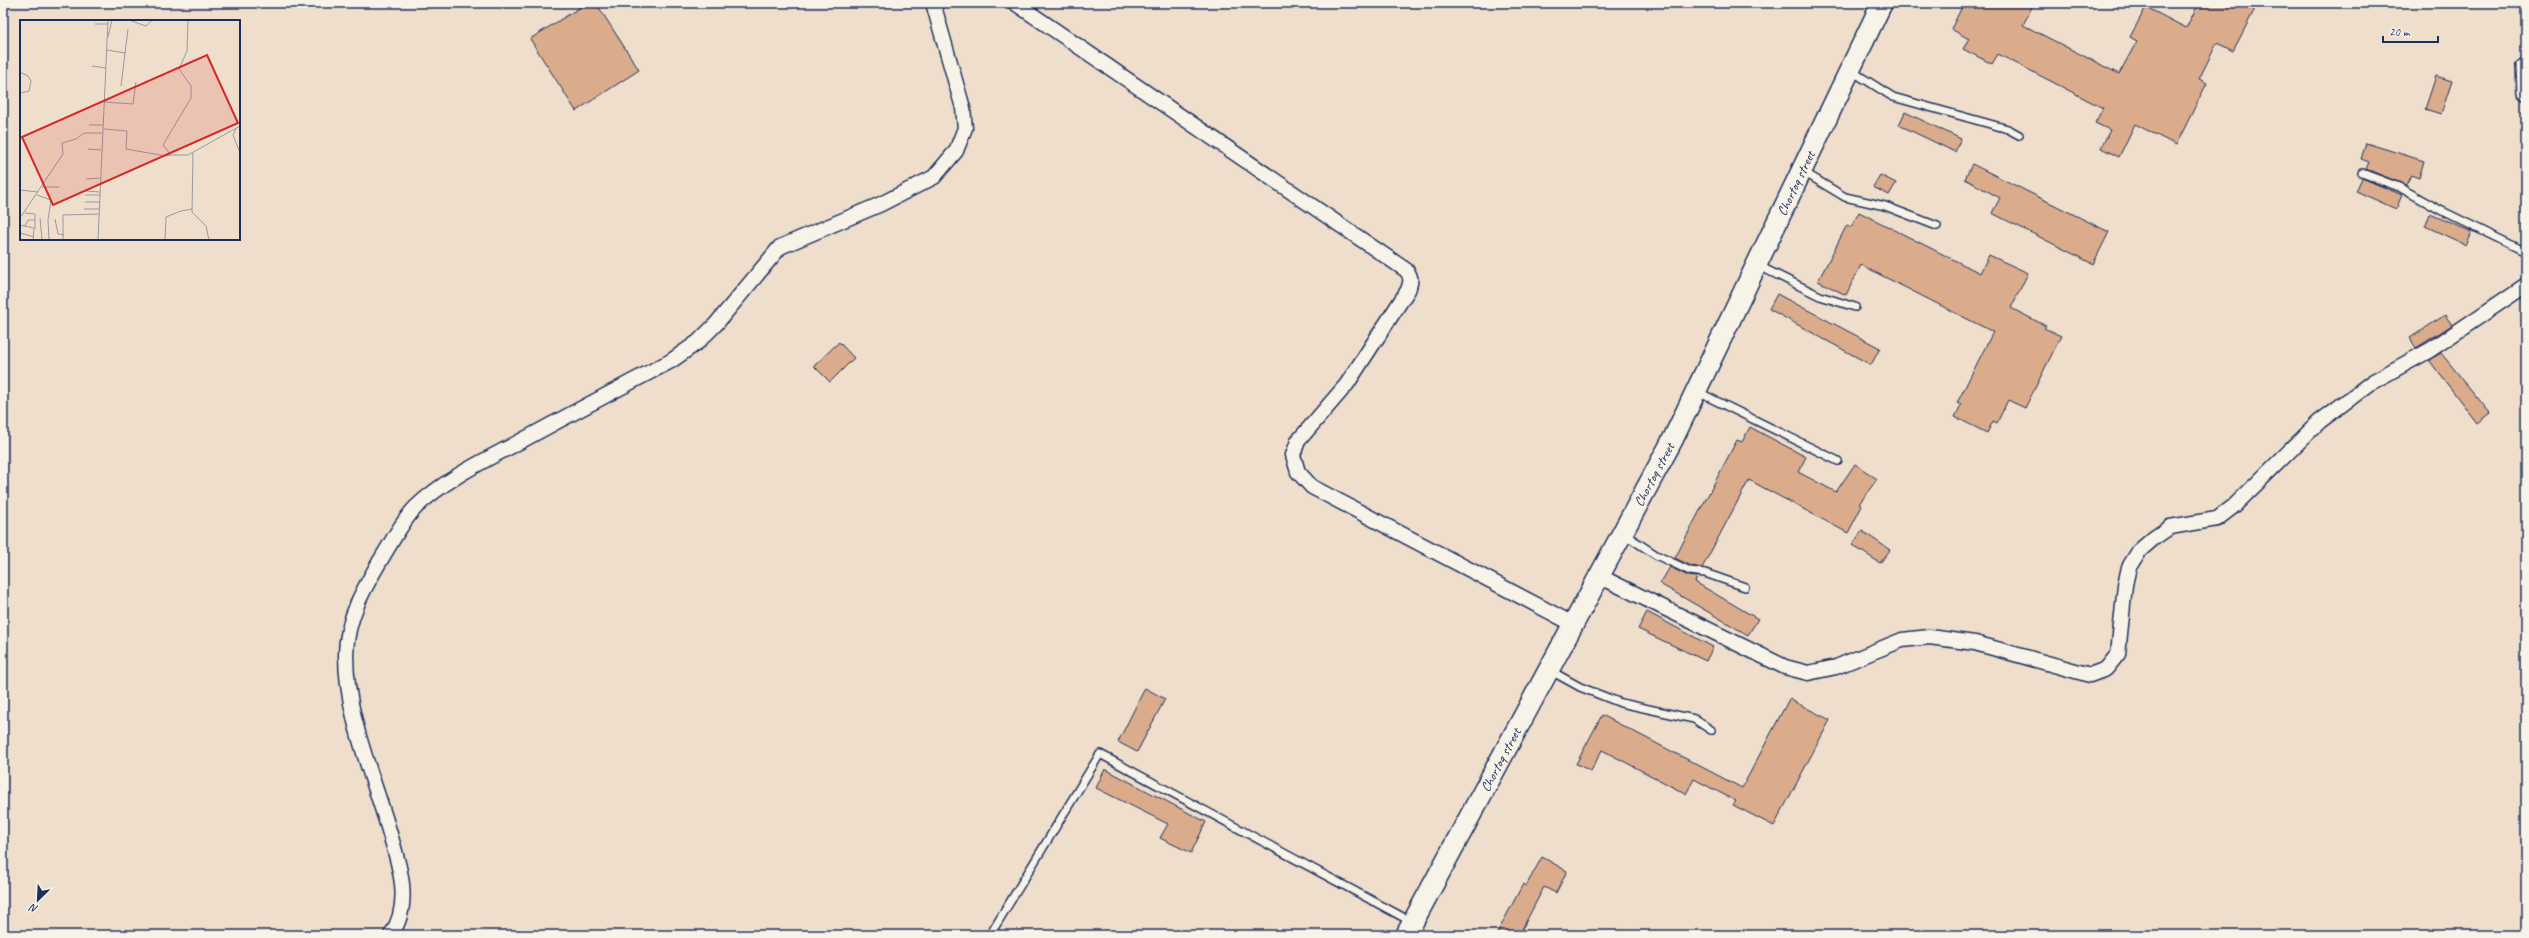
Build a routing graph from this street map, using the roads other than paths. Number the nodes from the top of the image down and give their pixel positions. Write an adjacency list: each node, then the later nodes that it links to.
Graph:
1 (932, 3): 24 (street)
2 (1015, 3): 20 (street)
3 (1882, 3): 5 (main road, Chortoq street)
4 (2526, 60): 6 (lane)
5 (1850, 70): 7 (lane); 8 (main road, Chortoq street)
6 (2526, 97)
7 (2019, 135)
8 (1802, 171): 10 (lane); 12 (main road, Chortoq street)
9 (2362, 173): 11 (lane)
10 (1937, 226)
11 (2526, 252)
12 (1757, 265): 14 (lane); 15 (main road, Chortoq street)
13 (2526, 285): 18 (street)
14 (1855, 308)
15 (1696, 391): 16 (lane); 17 (main road, Chortoq street)
16 (1838, 461)
17 (1622, 533): 18 (main road, Chortoq street); 19 (lane)
18 (1599, 576): 20 (main road, Chortoq street)
19 (1745, 587)
20 (1573, 624): 21 (main road, Chortoq street)
21 (1549, 670): 22 (lane); 23 (main road, Chortoq street)
22 (1711, 730)
23 (1409, 928): 25 (lane)
24 (391, 935)
25 (990, 935)

